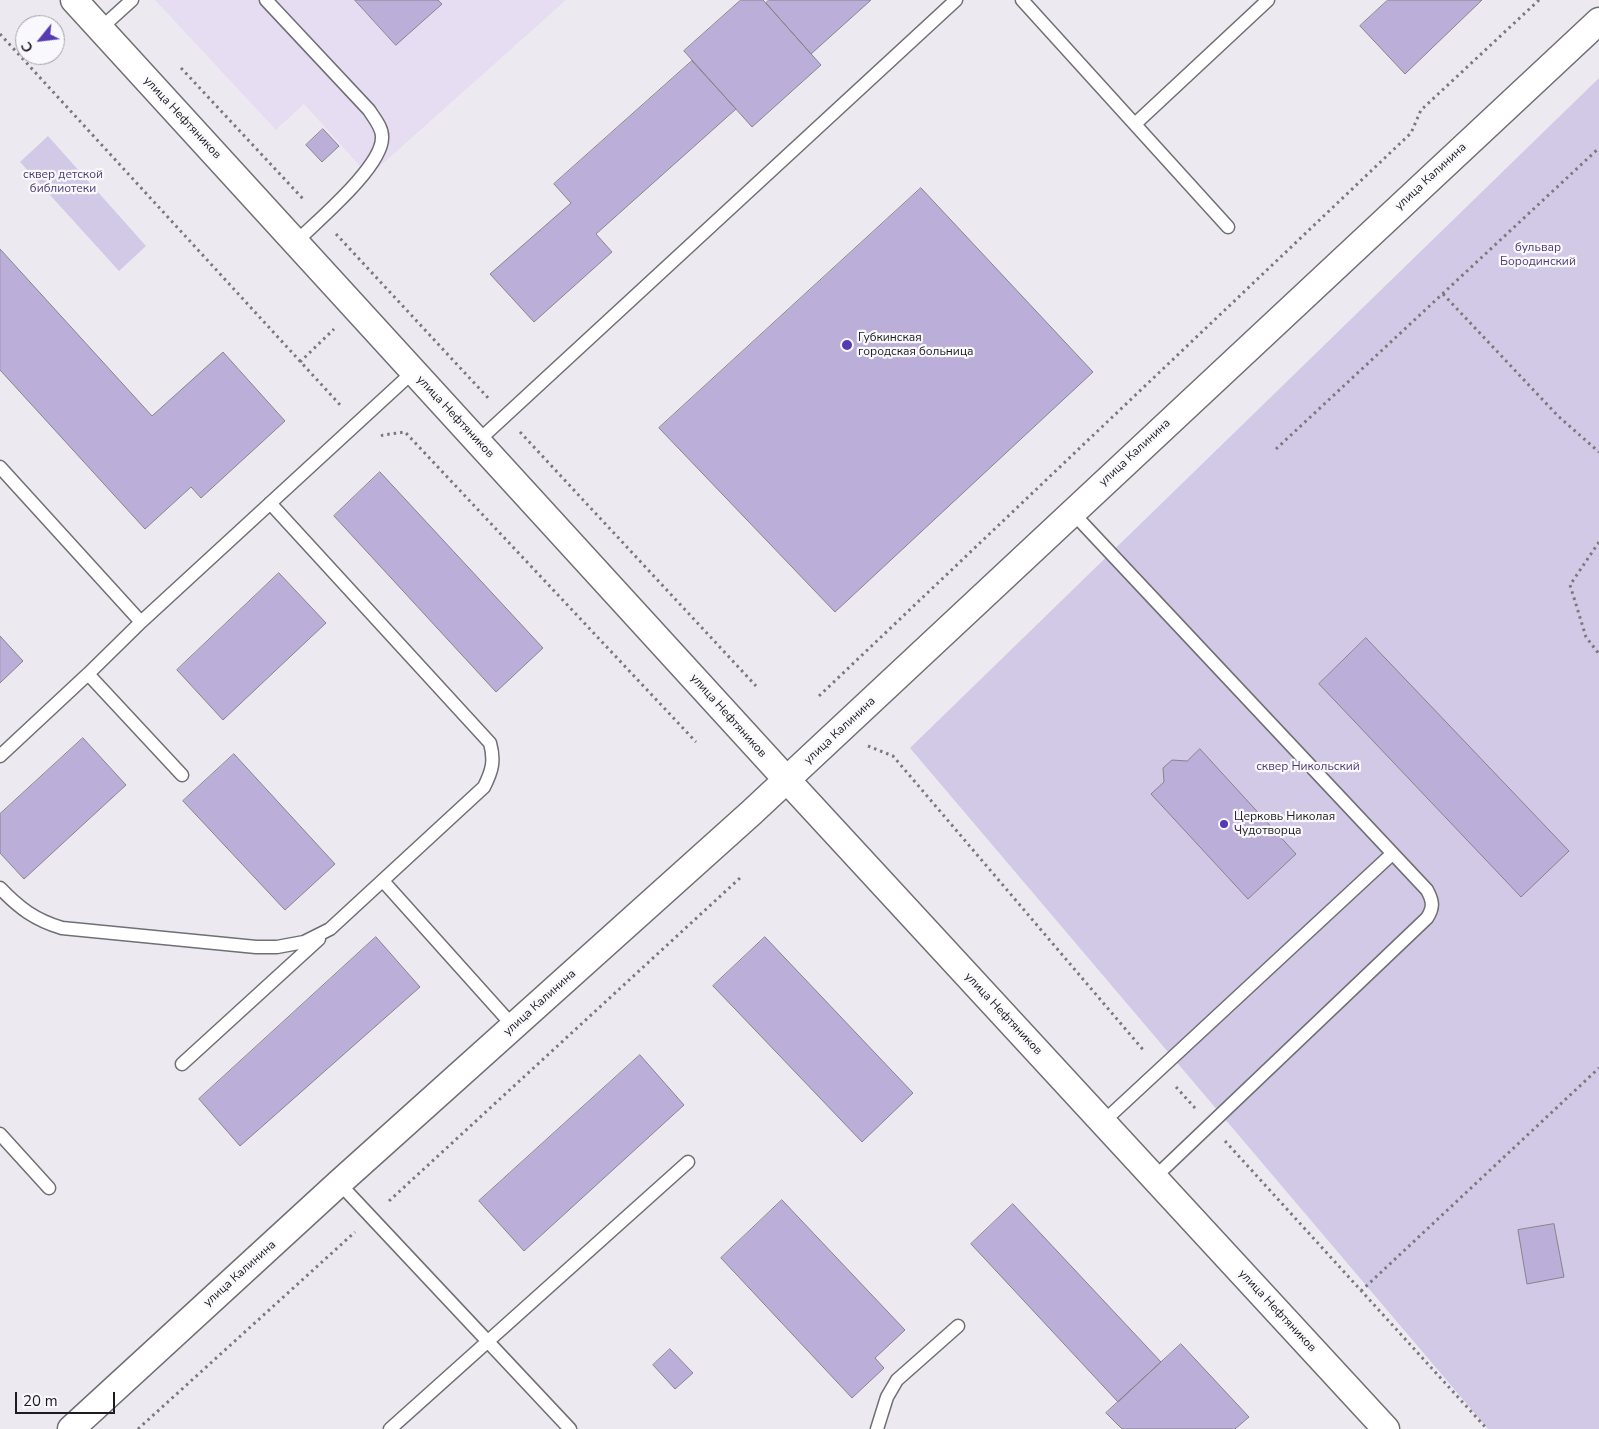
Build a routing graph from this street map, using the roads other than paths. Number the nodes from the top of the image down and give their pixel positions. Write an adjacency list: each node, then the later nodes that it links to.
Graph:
1 (74, 0): 8 (street, улица Нефтяников)
2 (132, 0): 8 (lane)
3 (266, 0): 11 (lane)
4 (956, 0): 13 (lane)
5 (1022, 0): 9 (lane)
6 (1268, 0): 9 (lane)
7 (1599, 21): 16 (street, улица Калинина)
8 (100, 29): 11 (street, улица Нефтяников)
9 (1136, 124): 10 (lane)
10 (1228, 227)
11 (296, 242): 12 (street, улица Нефтяников)
12 (414, 371): 13 (street, улица Нефтяников); 15 (lane)
13 (478, 441): 21 (street, улица Нефтяников)
14 (0, 467): 17 (lane)
15 (270, 503): 17 (lane); 23 (lane)
16 (1072, 512): 21 (street, улица Калинина); 22 (lane)
17 (141, 622): 18 (lane)
18 (88, 674): 19 (lane); 20 (lane)
19 (0, 756)
20 (182, 774)
21 (787, 780): 26 (street, улица Калинина); 28 (street, улица Нефтяников)
22 (1392, 854): 28 (lane); 31 (lane)
23 (384, 881): 25 (lane); 26 (lane)
24 (0, 888): 25 (lane)
25 (330, 929): 27 (lane)
26 (514, 1027): 32 (street, улица Калинина)
27 (182, 1064)
28 (1103, 1122): 31 (street, улица Нефтяников)
29 (0, 1134): 33 (lane)
30 (688, 1162): 35 (lane)
31 (1154, 1178): 40 (street, улица Нефтяников)
32 (340, 1183): 35 (lane); 36 (street, улица Калинина)
33 (50, 1188)
34 (958, 1326): 39 (lane)
35 (487, 1341): 37 (lane); 38 (lane)
36 (82, 1425)
37 (390, 1429)
38 (570, 1429)
39 (877, 1429)
40 (1386, 1429)

